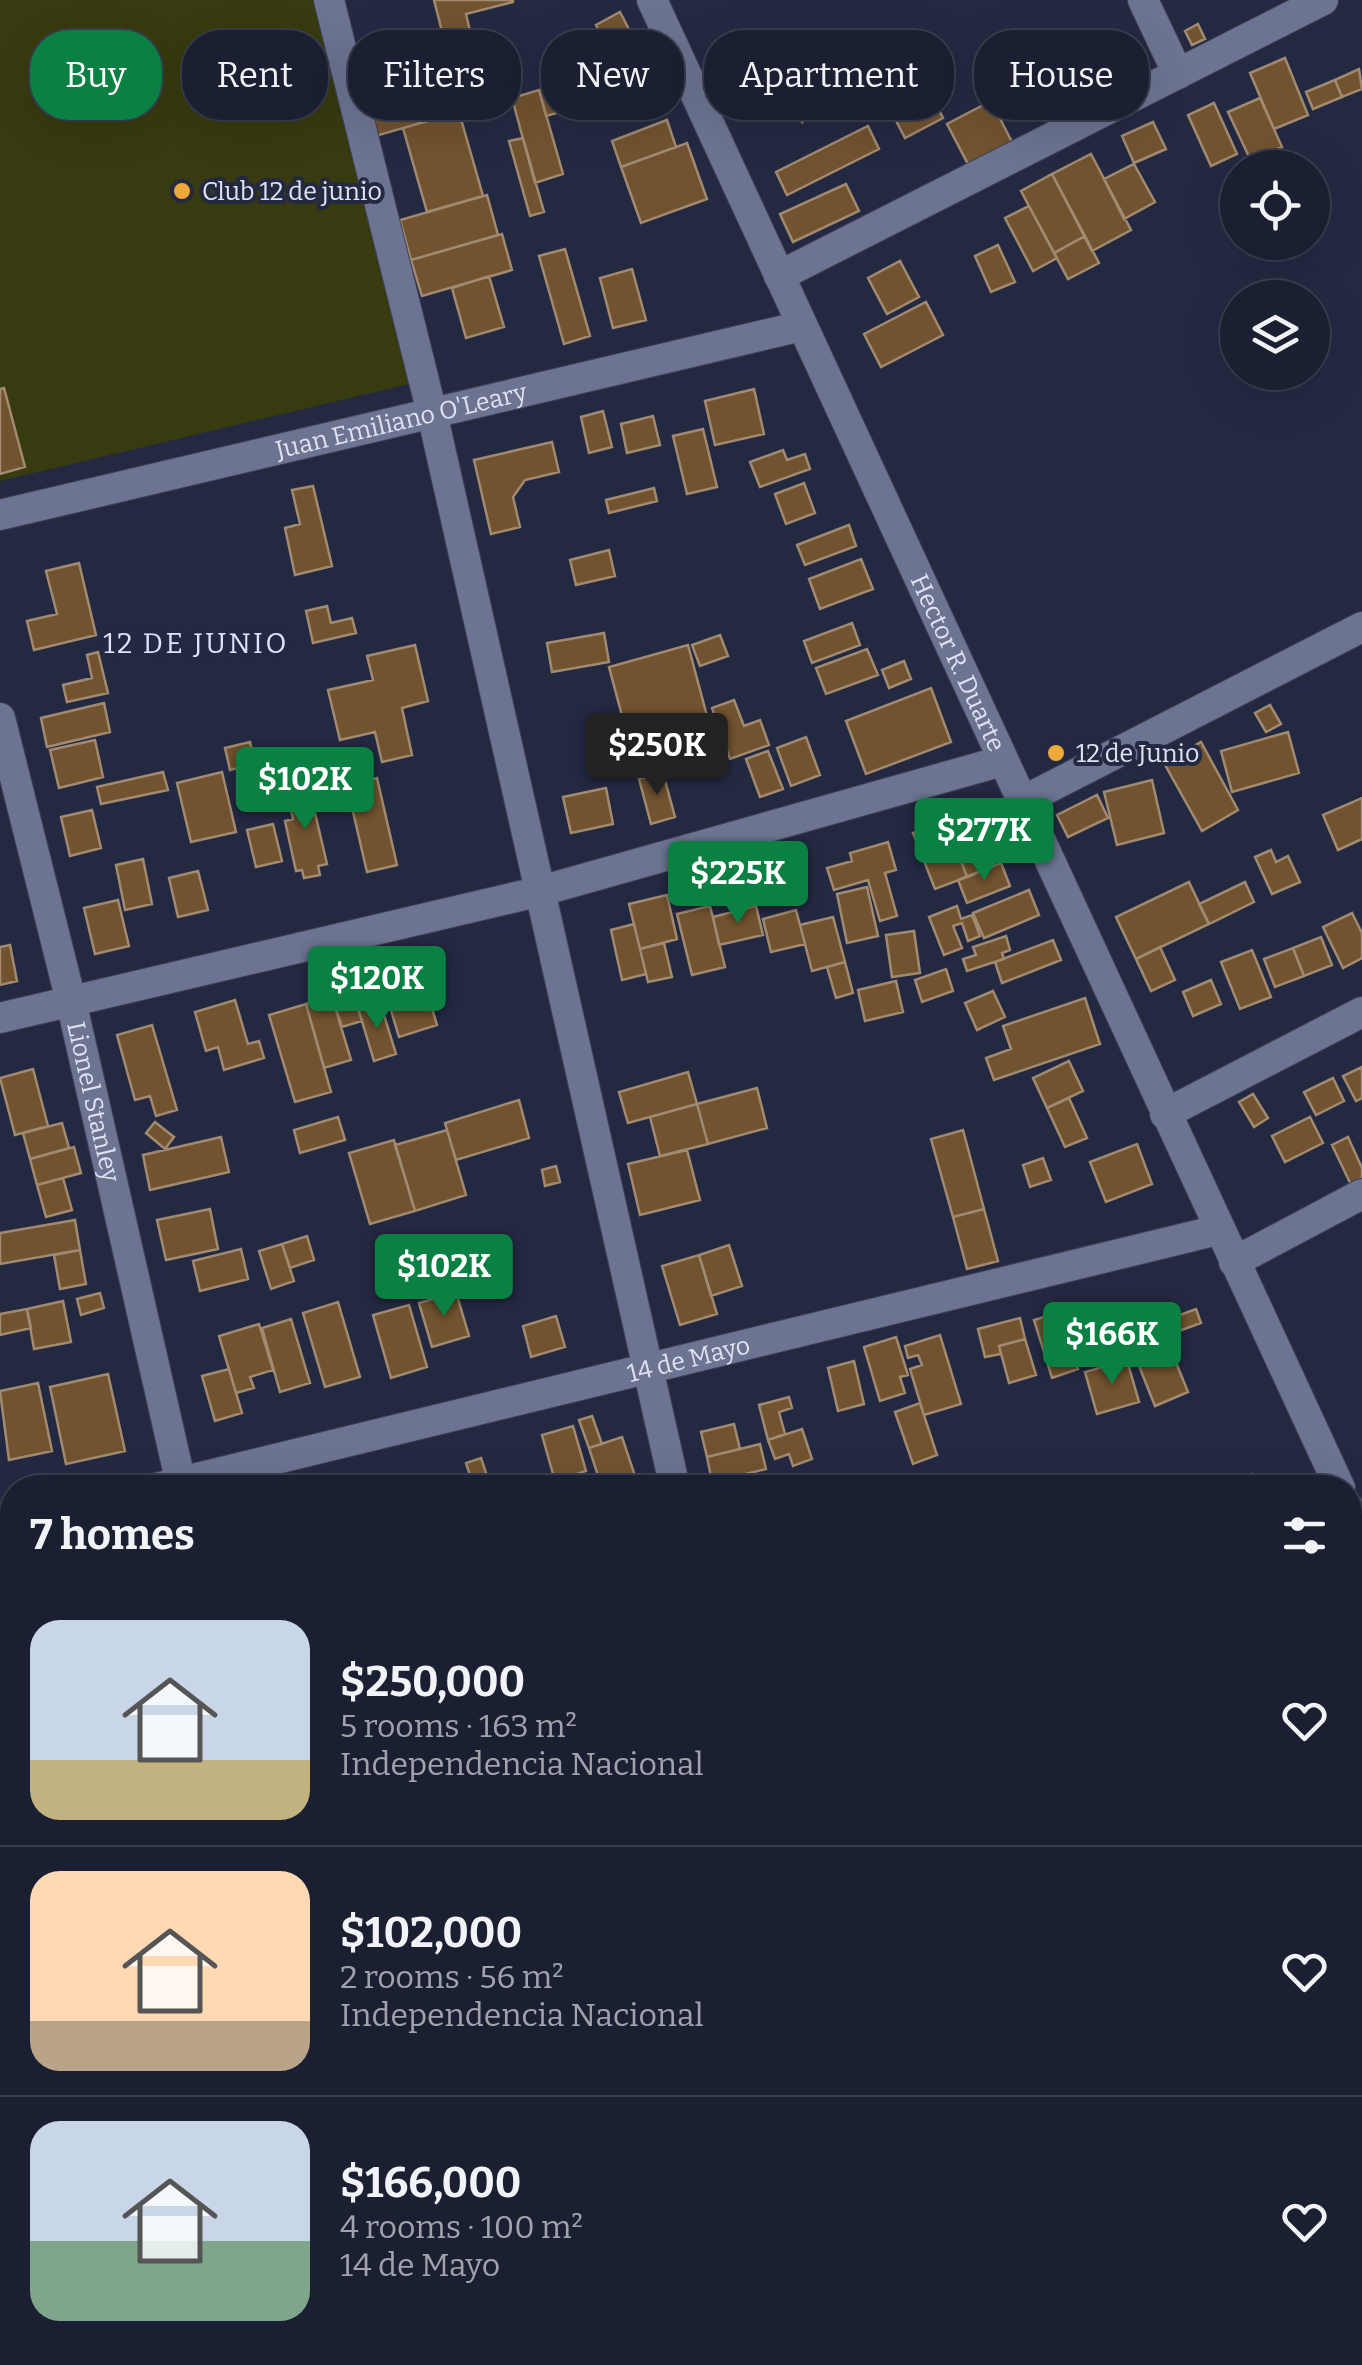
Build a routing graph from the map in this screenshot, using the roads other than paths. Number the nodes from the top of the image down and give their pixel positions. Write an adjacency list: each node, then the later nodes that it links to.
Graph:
1 (329, 0): 8 (street)
2 (652, 0): 6 (street, Hector R. Duarte)
3 (1143, 0): 5 (street)
4 (1323, 0): 5 (street)
5 (1178, 74): 6 (street)
6 (779, 276): 7 (street, Hector R. Duarte)
7 (802, 326): 8 (street, Juan Emiliano O'Leary); 12 (street, Hector R. Duarte)
8 (432, 413): 9 (street, Juan Emiliano O'Leary); 14 (street)
9 (0, 515)
10 (1362, 627): 13 (street)
11 (0, 718): 15 (street, Lionel Stanley)
12 (1002, 762): 13 (street, Hector R. Duarte); 14 (street)
13 (1021, 802): 18 (street, Hector R. Duarte)
14 (537, 892): 15 (street); 22 (street)
15 (72, 1000): 17 (street); 23 (street, Lionel Stanley)
16 (1362, 1012): 18 (street)
17 (0, 1018)
18 (1164, 1114): 20 (street, Hector R. Duarte)
19 (1362, 1194): 21 (street)
20 (1218, 1230): 21 (street, Hector R. Duarte); 22 (street, 14 de Mayo)
21 (1234, 1262): 26 (street, Hector R. Duarte)
22 (647, 1369): 24 (street, 14 de Mayo); 25 (street)
23 (171, 1475)
24 (214, 1475)
25 (671, 1475)
26 (1334, 1475)

